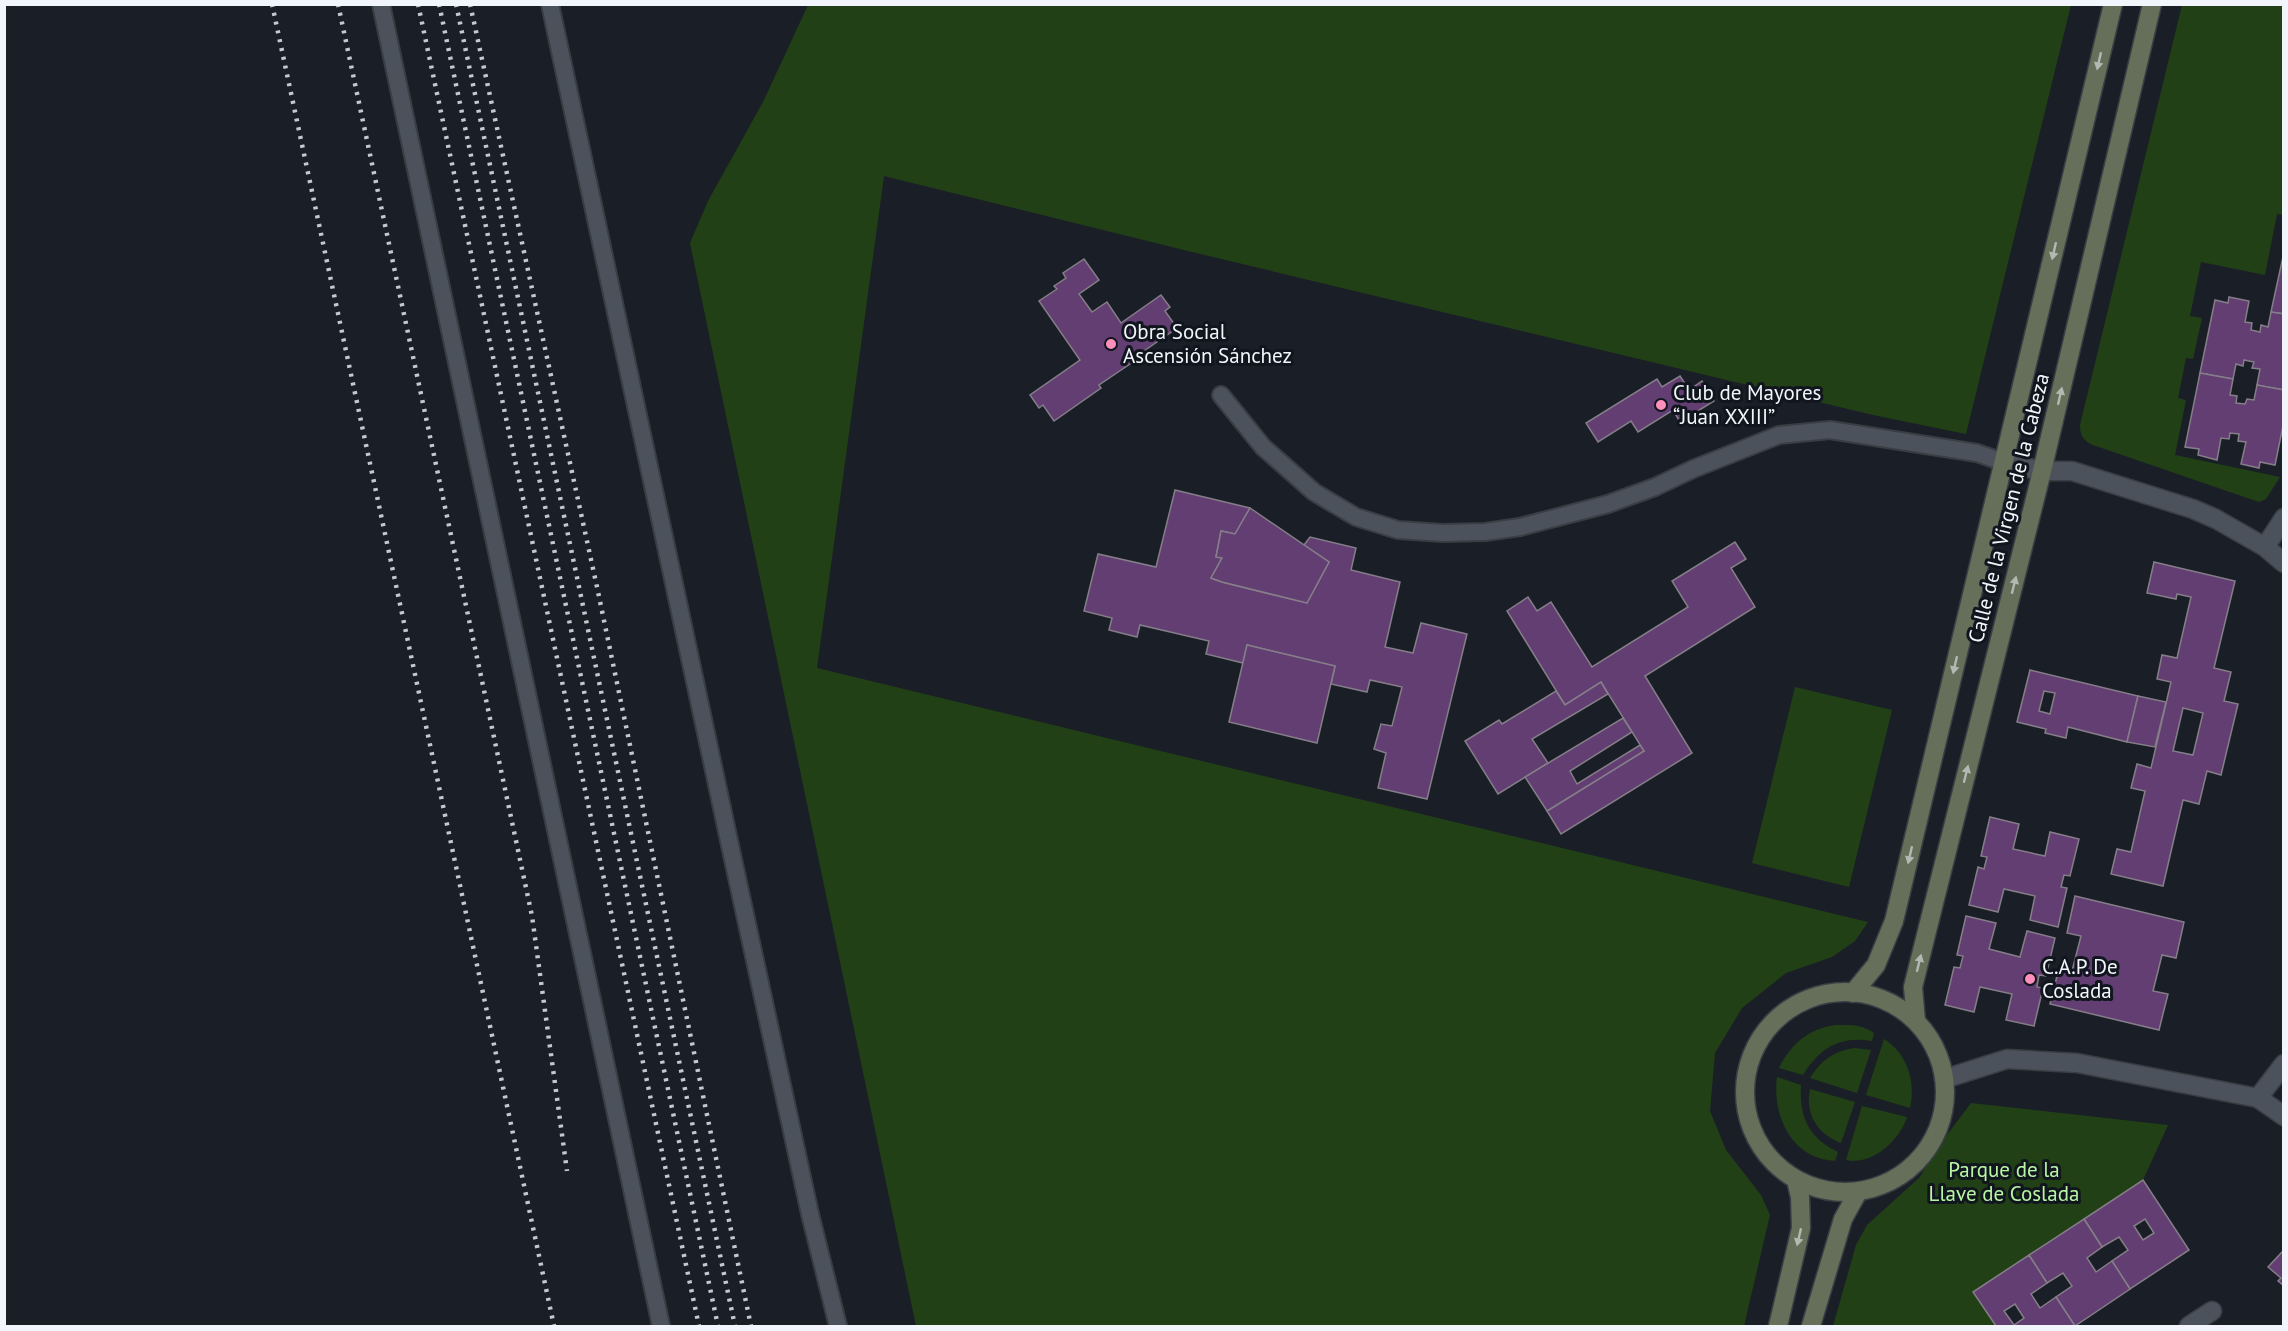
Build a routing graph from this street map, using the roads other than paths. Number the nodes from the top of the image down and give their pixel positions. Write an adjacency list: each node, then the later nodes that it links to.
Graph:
1 (381, 4): 20 (lane)
2 (550, 4): 21 (lane)
3 (2113, 4): 6 (main road, Calle de la Virgen de la Cabeza, one-way to 6)
4 (2152, 4): 7 (main road, Calle de la Virgen de la Cabeza, one-way to 4)
5 (1221, 394): 6 (lane)
6 (2003, 462): 7 (street); 11 (main road, Calle de la Virgen de la Cabeza, one-way to 11)
7 (2042, 471): 9 (street); 12 (main road, Calle de la Virgen de la Cabeza, one-way to 7)
8 (2283, 518): 9 (street)
9 (2265, 547): 10 (street)
10 (2283, 564)
11 (1853, 993): 12 (main road); 17 (main road)
12 (1916, 1021): 14 (main road)
13 (2283, 1064): 15 (street)
14 (1944, 1079): 15 (street); 18 (main road)
15 (2258, 1098): 16 (street)
16 (2283, 1116)
17 (1796, 1180): 18 (main road); 22 (main road, one-way to 22)
18 (1858, 1192): 23 (main road)
19 (2212, 1311): 24 (street)
20 (661, 1326)
21 (838, 1326)
22 (1778, 1326)
23 (1811, 1326)
24 (2189, 1326)

